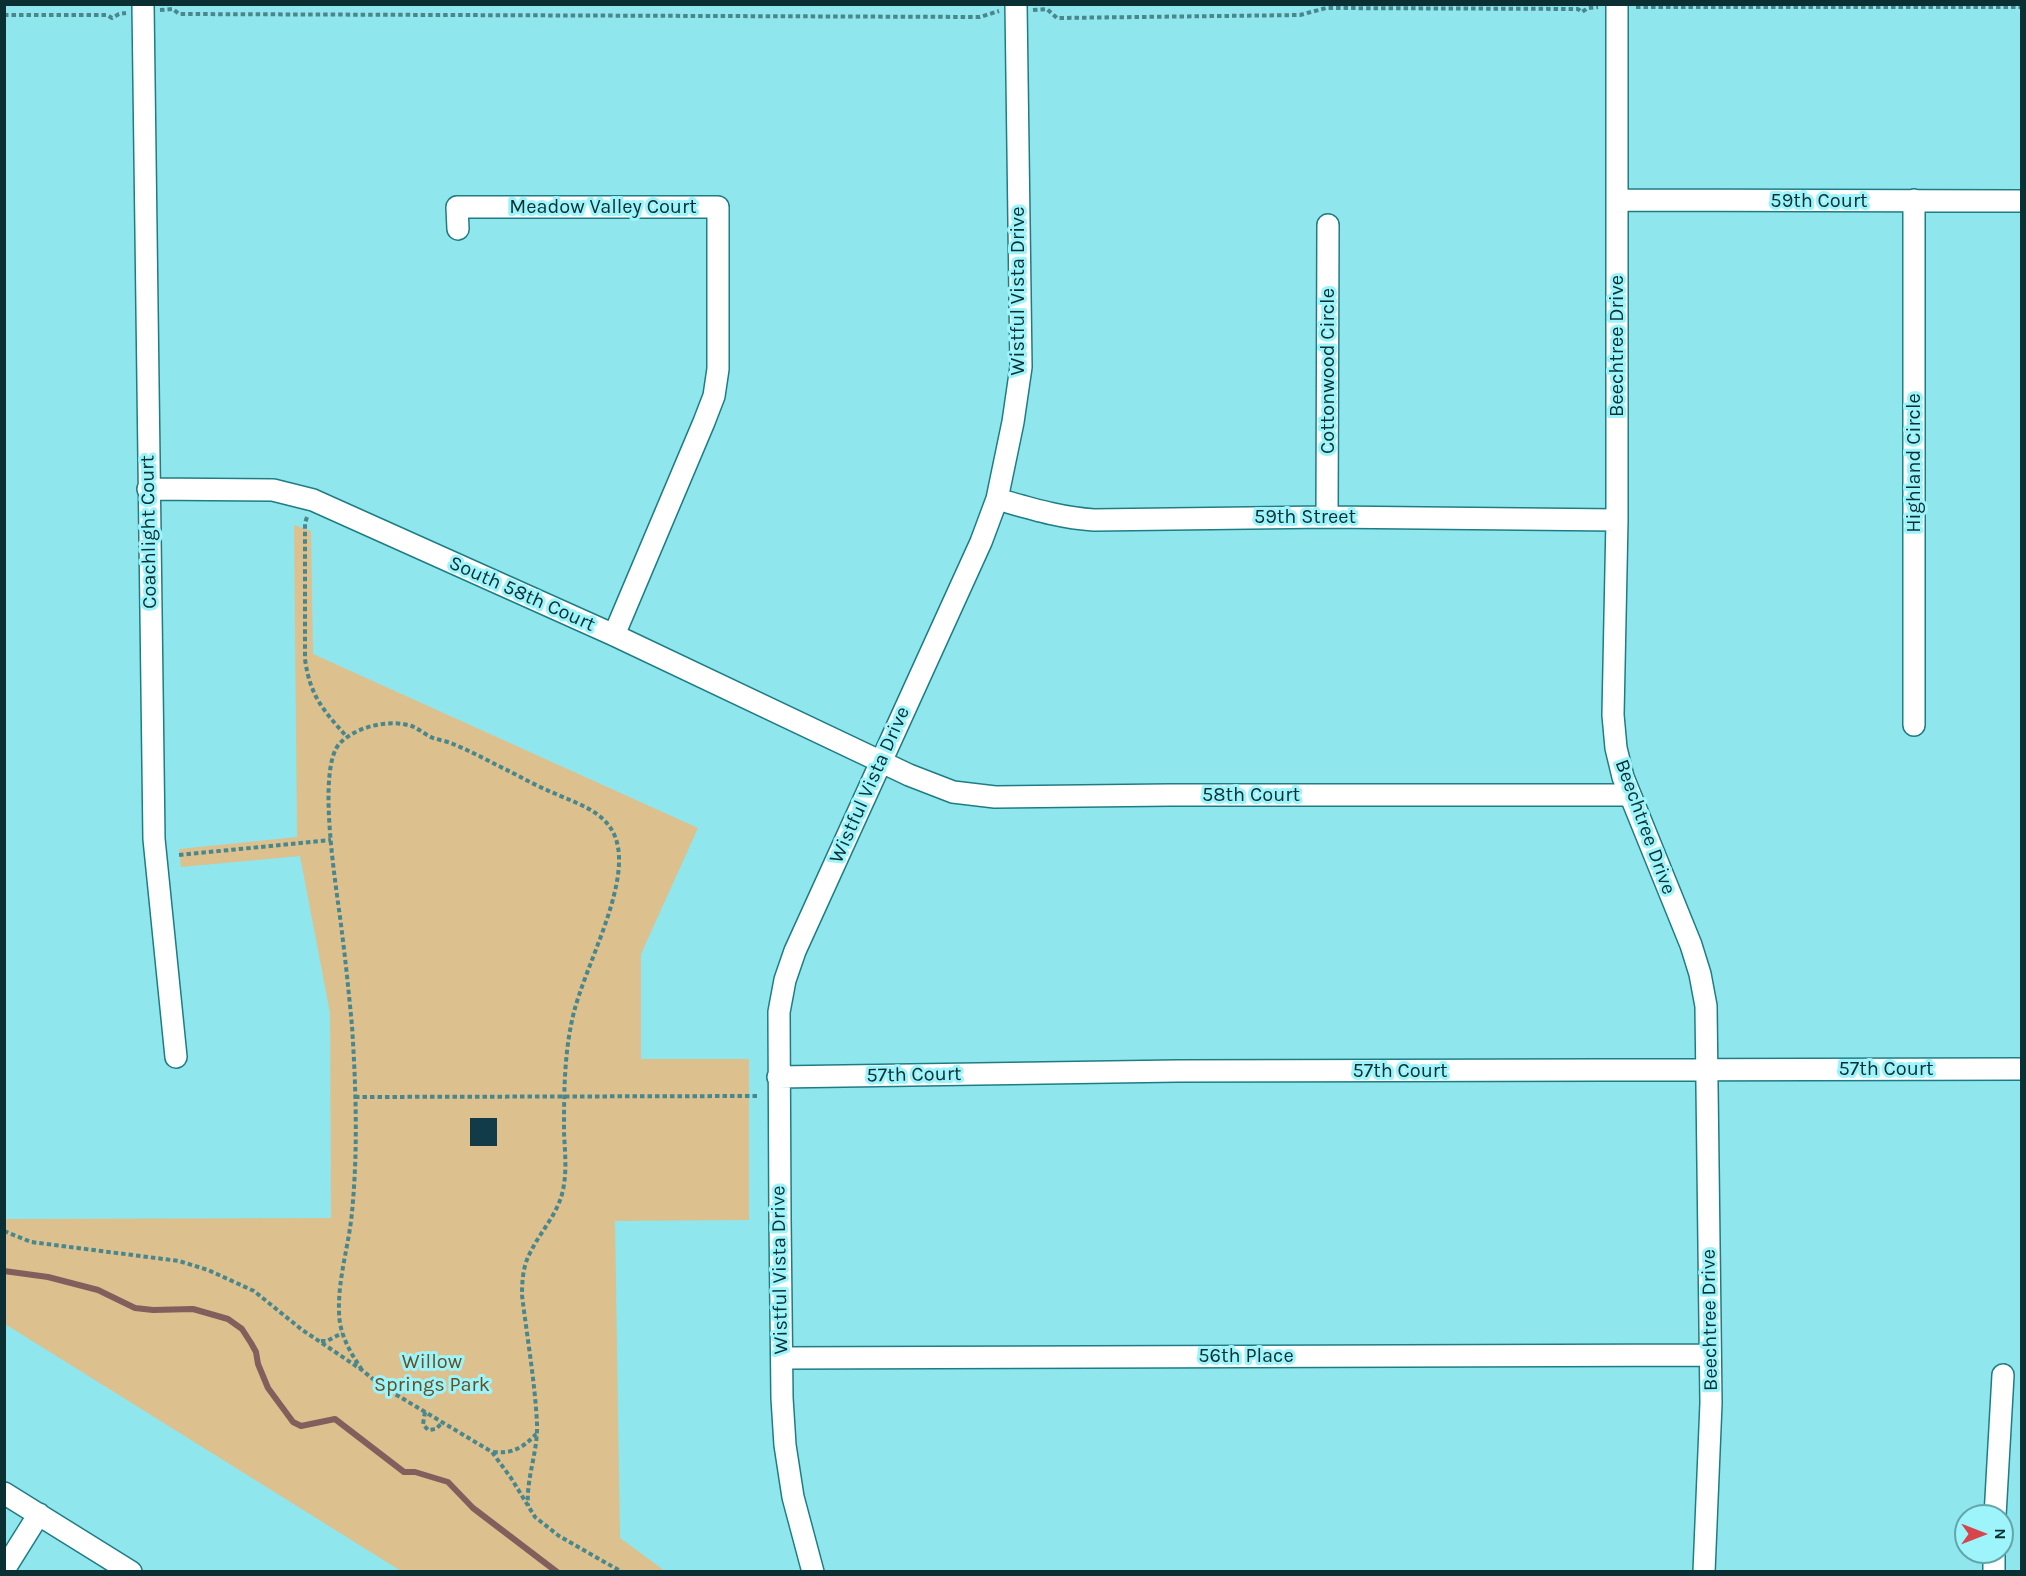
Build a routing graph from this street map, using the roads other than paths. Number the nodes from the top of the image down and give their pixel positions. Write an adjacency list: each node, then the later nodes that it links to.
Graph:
1 (143, 4): 9 (street, Coachlight Court)
2 (1016, 4): 10 (street, Wistful Vista Drive)
3 (1617, 4): 4 (street, Beechtree Drive)
4 (1617, 200): 5 (street, 59th Court); 12 (street, Beechtree Drive)
5 (1914, 200): 6 (street, 59th Court); 14 (street, Highland Circle)
6 (2022, 201)
7 (1328, 225): 11 (street, Cottonwood Circle)
8 (458, 229): 13 (street, Meadow Valley Court)
9 (148, 489): 13 (street, South 58th Court); 17 (street, Coachlight Court)
10 (997, 499): 11 (street, 59th Street); 15 (street, Wistful Vista Drive)
11 (1327, 516): 12 (street, 59th Street)
12 (1617, 520): 16 (street, Beechtree Drive)
13 (614, 635): 15 (street, South 58th Court)
14 (1914, 726)
15 (880, 761): 16 (street, 58th Court); 20 (street, Wistful Vista Drive)
16 (1629, 795): 19 (street, Beechtree Drive)
17 (176, 1057)
18 (2022, 1069): 19 (street, 57th Court)
19 (1708, 1070): 20 (street, 57th Court); 21 (street, Beechtree Drive)
20 (778, 1087): 22 (street, Wistful Vista Drive)
21 (1710, 1354): 22 (street, 56th Place); 30 (street, Beechtree Drive)
22 (782, 1358): 29 (street, Wistful Vista Drive)
23 (2003, 1375): 25 (street)
24 (4, 1493): 26 (street)
25 (1996, 1504)
26 (39, 1514): 27 (street); 28 (street)
27 (4, 1570)
28 (131, 1572)
29 (813, 1572)
30 (1704, 1572)

